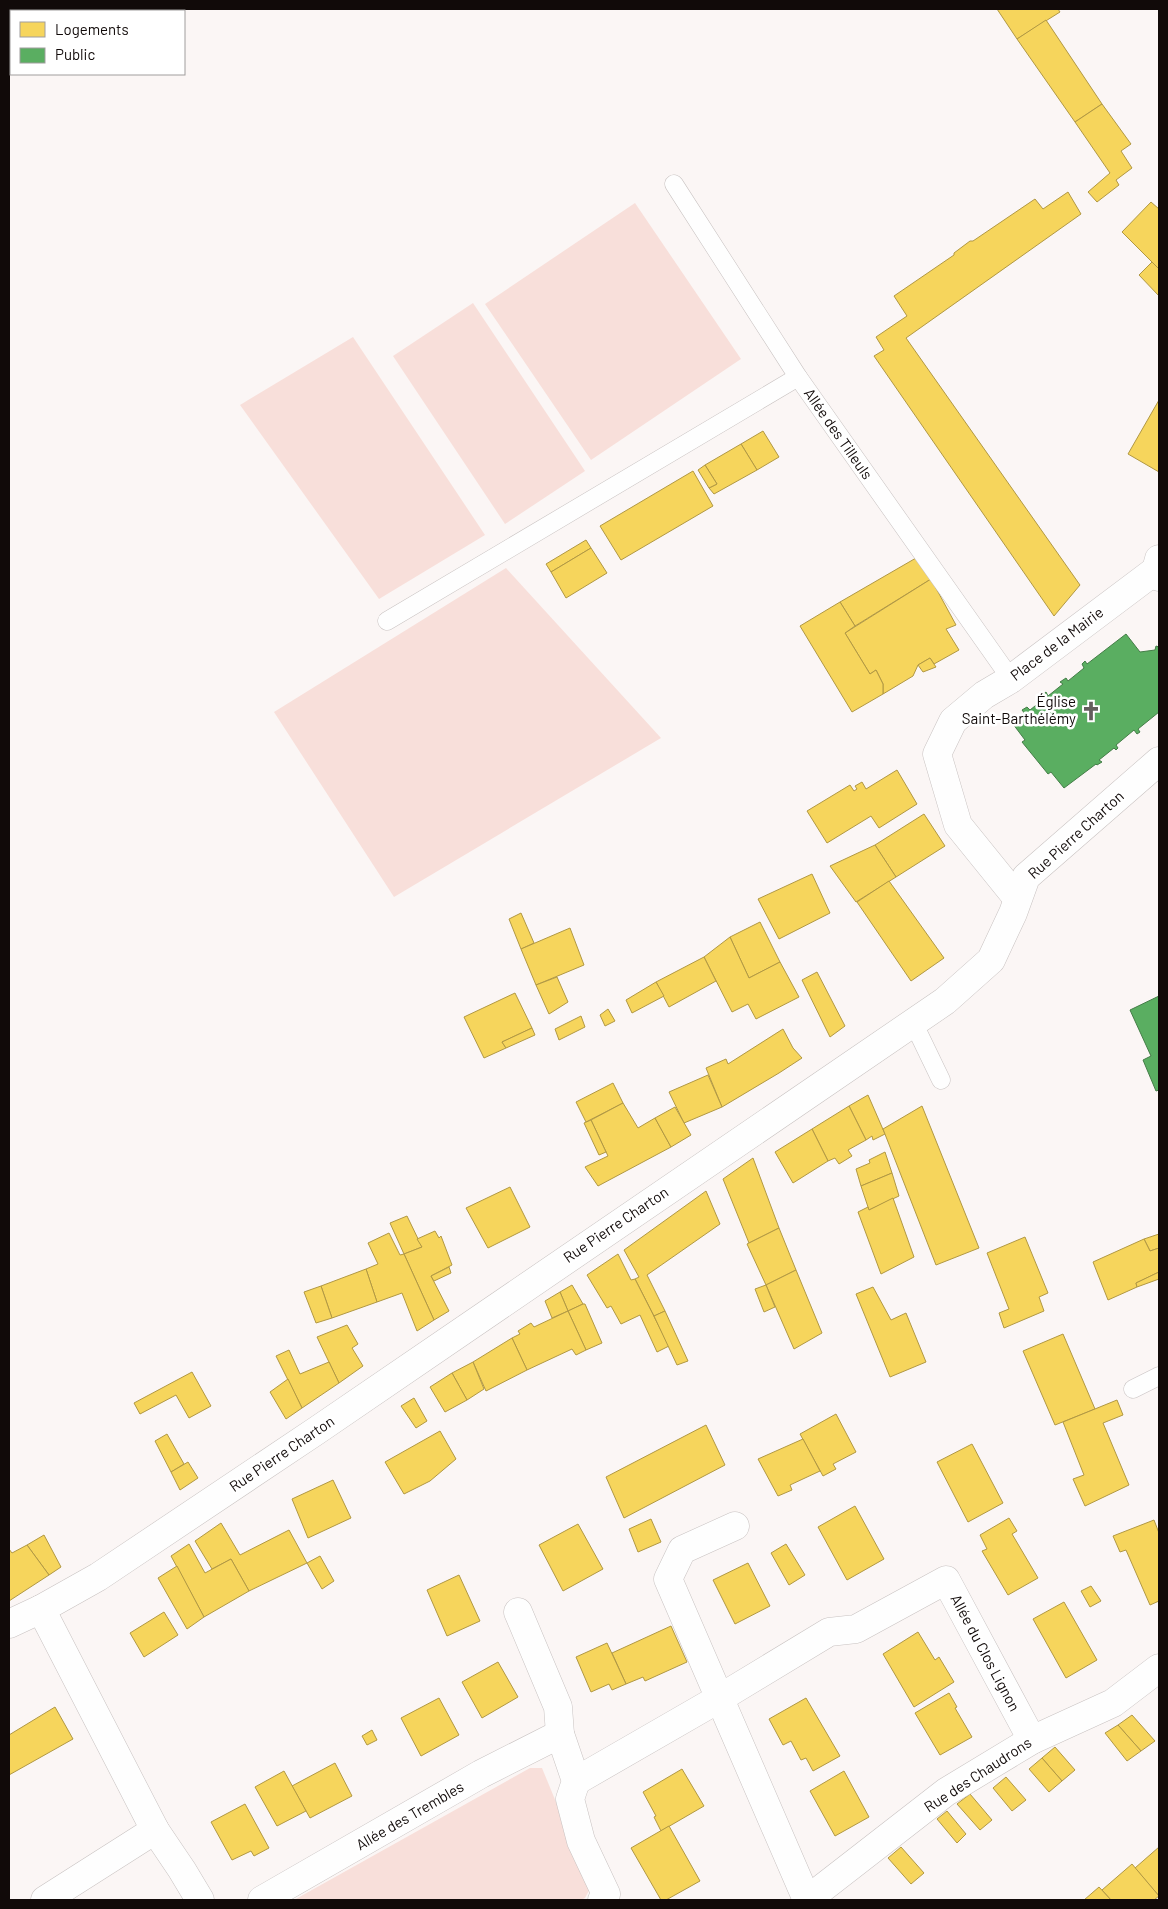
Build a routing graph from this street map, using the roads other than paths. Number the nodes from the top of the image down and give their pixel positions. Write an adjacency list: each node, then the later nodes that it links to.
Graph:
1 (674, 184): 2 (lane, Allée des Tilleuls)
2 (798, 377): 4 (lane); 5 (lane, Allée des Tilleuls)
3 (1158, 568): 5 (street, Place de la Mairie)
4 (387, 621)
5 (1011, 678): 7 (street, Place de la Mairie)
6 (1159, 761): 7 (street, Rue Pierre Charton)
7 (1017, 898): 8 (street, Rue Pierre Charton)
8 (913, 1022): 9 (lane); 13 (street, Rue Pierre Charton)
9 (941, 1080)
10 (1159, 1376): 11 (lane)
11 (1133, 1389)
12 (735, 1526): 17 (street)
13 (41, 1609): 15 (street, Rue Pierre Charton); 21 (street)
14 (518, 1612): 18 (street)
15 (9, 1624)
16 (1159, 1668): 19 (street, Rue des Chaudrons)
17 (720, 1698): 19 (street, Allée du Clos Lignon); 20 (street); 26 (street)
18 (560, 1734): 20 (street); 24 (street, Allée des Trembles)
19 (1032, 1740): 26 (street, Rue des Chaudrons)
20 (576, 1781): 25 (street)
21 (155, 1830): 22 (street); 23 (street)
22 (46, 1900)
23 (200, 1900)
24 (262, 1900)
25 (602, 1900)
26 (807, 1900)

